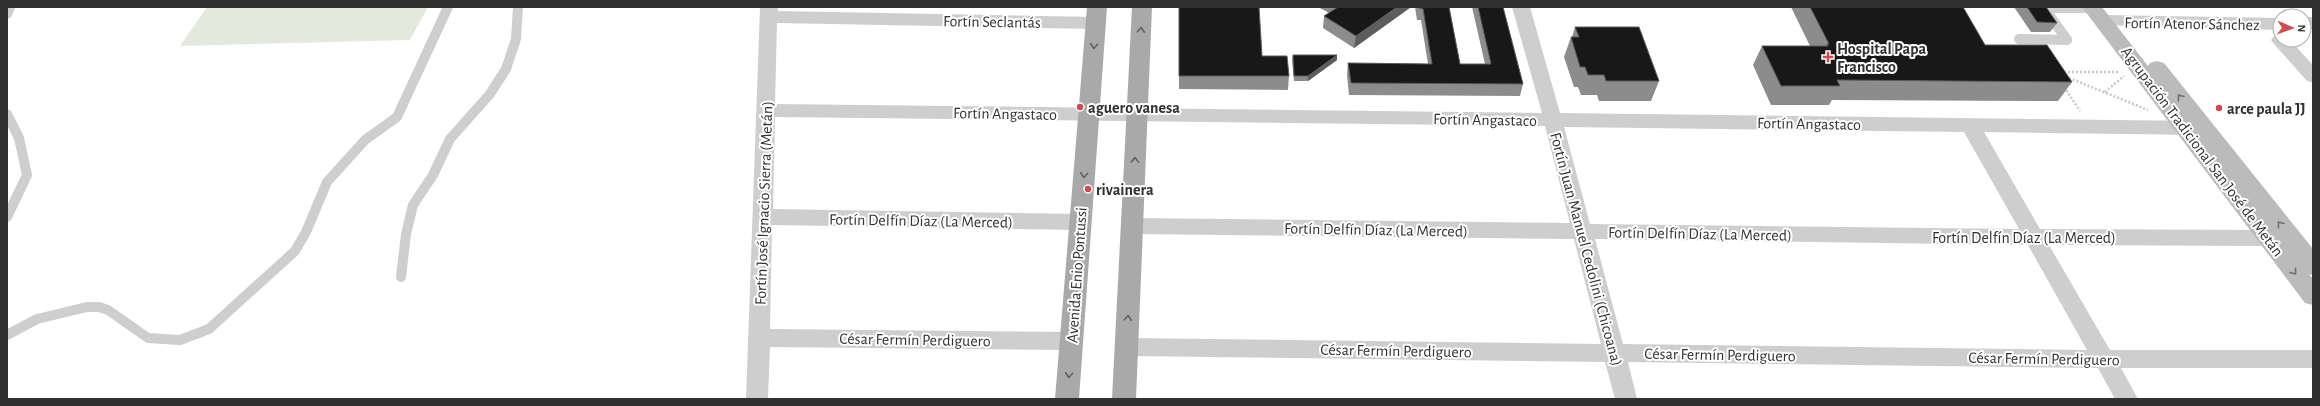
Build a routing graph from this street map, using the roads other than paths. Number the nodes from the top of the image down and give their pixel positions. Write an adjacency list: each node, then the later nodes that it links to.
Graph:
1 (10, 7): 9 (lane)
2 (448, 7): 33 (lane)
3 (518, 7): 31 (lane)
4 (1142, 7): 19 (main road, one-way to 4)
5 (1521, 7): 20 (street, Fortín Juan Manuel Cedolini (Chicoana))
6 (2251, 7): 11 (street)
7 (769, 12): 10 (street, Fortín Seclantás); 16 (street, Fortín José Ignacio Sierra (Metán))
8 (2104, 13): 12 (street, Fortín Atenor Sánchez); 13 (lane); 22 (street, Agrupación Tradicional San José de Metán)
9 (7, 14)
10 (1096, 15): 18 (main road, Avenida Enio Pontussi, one-way to 18)
11 (2272, 23)
12 (2272, 24)
13 (2019, 39)
14 (2287, 48): 15 (street)
15 (2313, 77)
16 (766, 110): 18 (street, Fortín Angastaco); 24 (street, Fortín José Ignacio Sierra (Metán))
17 (7, 114): 23 (lane)
18 (1088, 114): 19 (street, Fortín Angastaco); 25 (main road, Avenida Enio Pontussi, one-way to 25)
19 (1137, 115): 20 (street, Fortín Angastaco); 26 (main road, one-way to 19)
20 (1554, 120): 21 (street, Fortín Angastaco); 27 (street, Fortín Juan Manuel Cedolini (Chicoana))
21 (1970, 125): 22 (street, Fortín Angastaco); 28 (street)
22 (2194, 128): 29 (street, Agrupación Tradicional San José de Metán); 30 (street, Agrupación Tradicional San José de Metán, one-way to 22)
23 (7, 217)
24 (762, 217): 25 (street, Fortín Delfín Díaz (La Merced)); 34 (street, Fortín José Ignacio Sierra (Metán))
25 (1080, 222): 35 (main road, Avenida Enio Pontussi)
26 (1132, 226): 27 (street, Fortín Delfín Díaz (La Merced)); 36 (main road, one-way to 26)
27 (1582, 232): 28 (street, Fortín Delfín Díaz (La Merced)); 37 (street, Fortín Juan Manuel Cedolini (Chicoana))
28 (2035, 237): 29 (street, Fortín Delfín Díaz (La Merced)); 38 (street)
29 (2268, 238): 32 (street, Agrupación Tradicional San José de Metán, one-way to 32)
30 (2313, 266)
31 (401, 277)
32 (2313, 296)
33 (7, 335)
34 (759, 338): 35 (street, César Fermín Perdiguero); 40 (street, Fortín José Ignacio Sierra (Metán))
35 (1072, 341): 41 (main road, Avenida Enio Pontussi, one-way to 41)
36 (1127, 347): 37 (street, César Fermín Perdiguero); 42 (main road)
37 (1614, 353): 38 (street, César Fermín Perdiguero); 43 (street, Fortín Juan Manuel Cedolini (Chicoana))
38 (2105, 359): 39 (street, César Fermín Perdiguero); 44 (street)
39 (2313, 359)
40 (757, 399)
41 (1067, 399)
42 (1124, 399)
43 (1626, 399)
44 (2127, 399)

